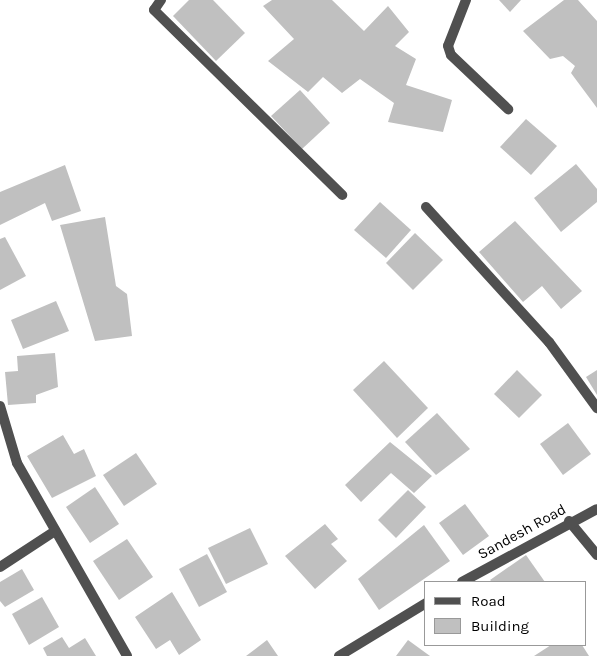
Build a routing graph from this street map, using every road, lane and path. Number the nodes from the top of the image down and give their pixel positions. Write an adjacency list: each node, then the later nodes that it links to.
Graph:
1 (162, 0): 4 (street)
2 (466, 0): 3 (street)
3 (508, 109)
4 (342, 196)
5 (426, 207): 7 (street)
6 (0, 406): 10 (street)
7 (597, 408)
8 (597, 509): 9 (street, Sandesh Road)
9 (569, 521): 11 (street); 13 (street, Sandesh Road)
10 (55, 531): 12 (street); 15 (street)
11 (597, 555)
12 (0, 568)
13 (464, 581)
14 (424, 604): 16 (street)
15 (127, 656)
16 (339, 656)

